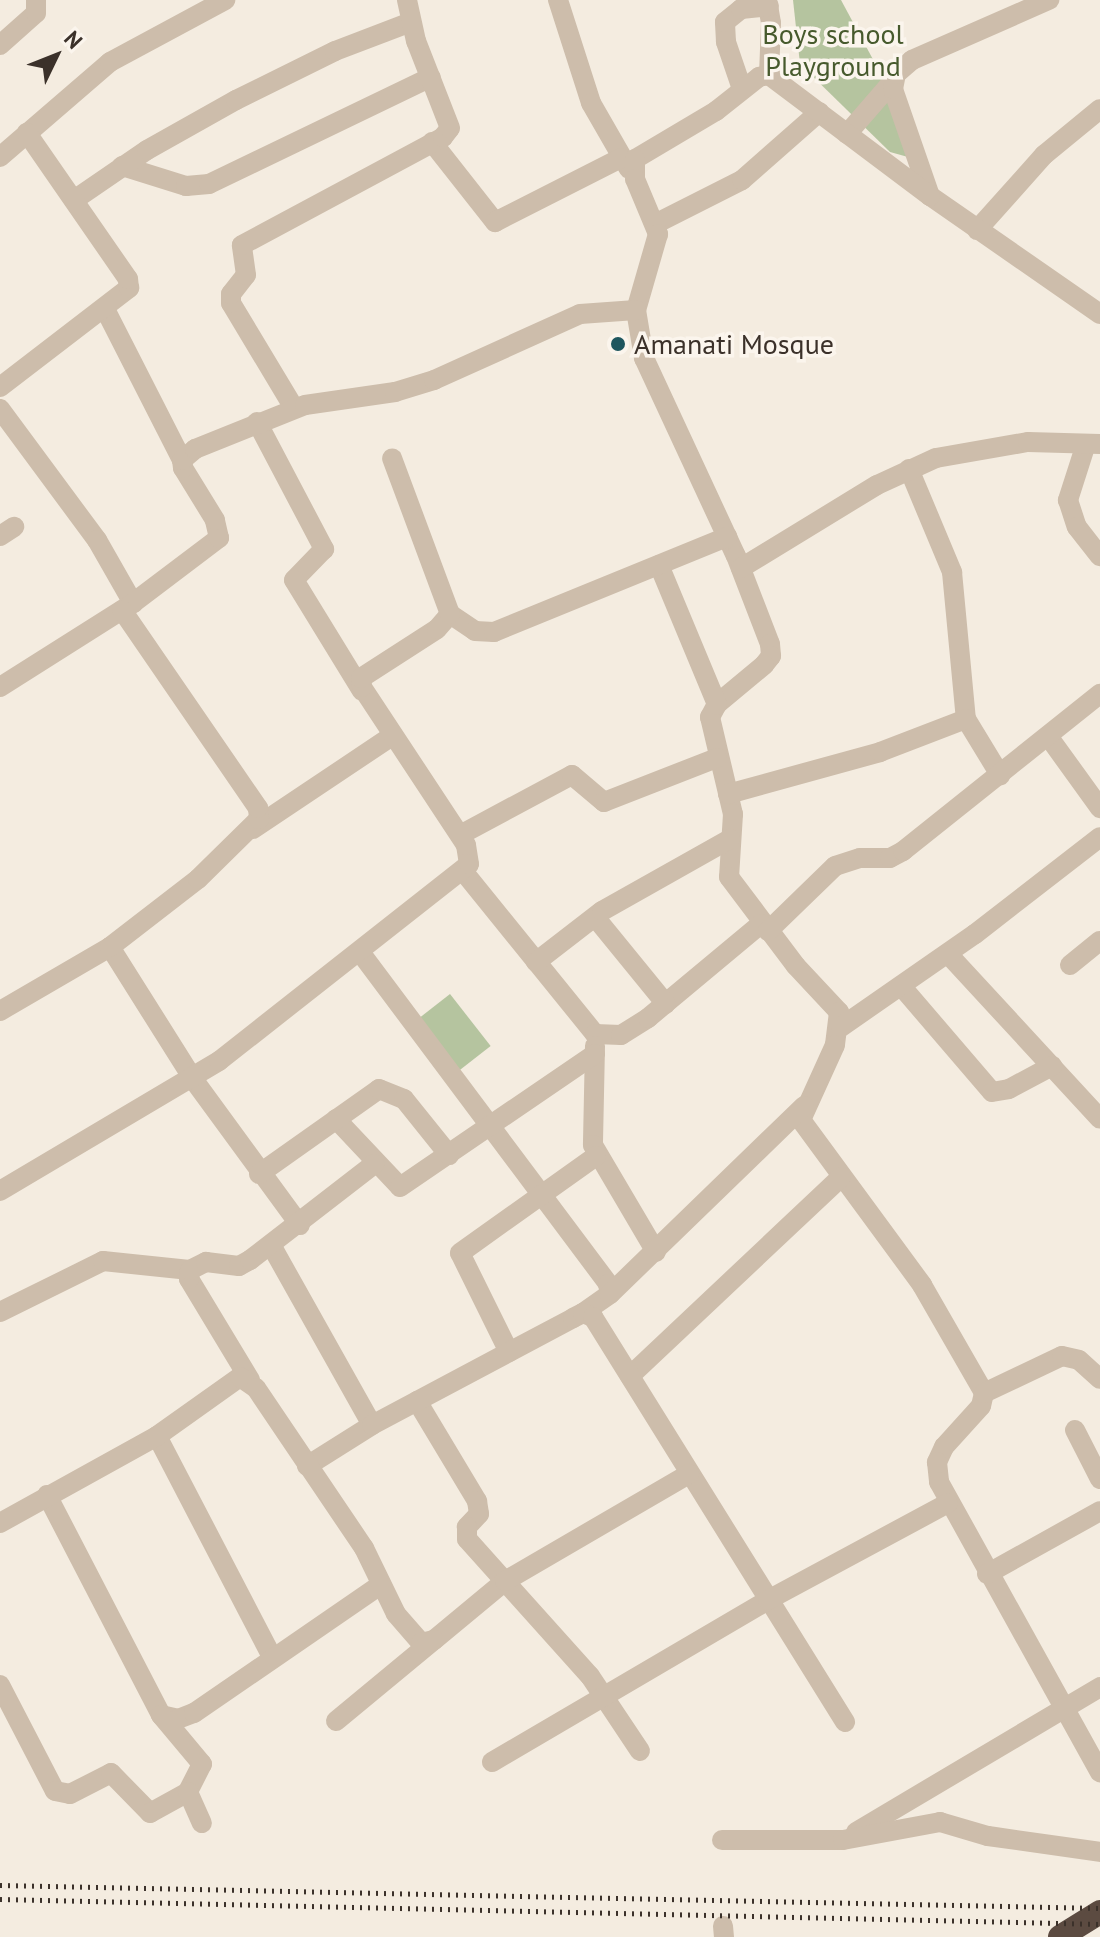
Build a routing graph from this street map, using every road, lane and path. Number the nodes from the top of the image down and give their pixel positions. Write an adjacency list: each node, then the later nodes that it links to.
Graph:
1 (225, 0): 15 (street)
2 (407, 0): 7 (street)
3 (558, 0): 19 (street)
4 (1047, 0): 11 (street)
5 (38, 1): 8 (street)
6 (768, 3): 9 (street); 12 (street)
7 (411, 22): 10 (street); 20 (street)
8 (0, 45)
9 (769, 75): 12 (street); 14 (street)
10 (431, 77): 17 (street); 20 (street)
11 (893, 81): 16 (street); 22 (street)
12 (742, 89): 21 (street)
13 (1100, 109): 25 (street)
14 (819, 112): 16 (street); 24 (street)
15 (27, 133): 18 (street); 23 (street)
16 (847, 134): 22 (street)
17 (432, 142): 19 (street); 30 (street)
18 (0, 157)
19 (621, 158): 21 (street)
20 (122, 166): 23 (street)
21 (635, 179): 24 (street)
22 (930, 196): 25 (street)
23 (74, 200): 27 (street)
24 (655, 224): 28 (street)
25 (977, 230): 26 (street)
26 (1097, 306)
27 (105, 309): 29 (street); 35 (street)
28 (636, 310): 30 (street); 37 (street)
29 (0, 387)
30 (294, 408): 32 (street)
31 (0, 409): 41 (street)
32 (257, 422): 35 (street); 45 (street)
33 (1092, 446): 36 (street); 38 (street)
34 (392, 458): 42 (street)
35 (182, 460): 41 (street)
36 (909, 469): 40 (street); 47 (street)
37 (727, 537): 39 (street); 40 (street)
38 (1100, 556)
39 (659, 565): 42 (street); 46 (street)
40 (741, 568): 46 (street)
41 (127, 606): 43 (street); 54 (street)
42 (450, 614): 45 (street)
43 (0, 687)
44 (1100, 694): 49 (street)
45 (367, 699): 48 (street)
46 (717, 704): 50 (street)
47 (966, 719): 51 (street); 52 (street)
48 (392, 736): 54 (street); 55 (street)
49 (1048, 736): 51 (street); 53 (street)
50 (717, 758): 52 (street); 55 (street)
51 (1000, 775): 60 (street)
52 (728, 794): 57 (street)
53 (1100, 808)
54 (253, 829): 62 (street)
55 (460, 835): 58 (street)
56 (1100, 837): 64 (street)
57 (730, 839): 59 (street); 60 (street)
58 (463, 871): 63 (street); 65 (street)
59 (595, 917): 65 (street); 68 (street)
60 (765, 928): 68 (street); 70 (street)
61 (1100, 941): 66 (street)
62 (110, 947): 69 (street); 73 (street)
63 (360, 952): 73 (street); 77 (street)
64 (948, 954): 67 (street); 72 (street)
65 (536, 962): 71 (street)
66 (1070, 965)
67 (902, 987): 70 (street); 72 (street)
68 (666, 1004): 71 (street)
69 (0, 1011)
70 (841, 1027): 74 (street)
71 (595, 1044): 77 (street); 79 (street)
72 (1052, 1066): 76 (street)
73 (193, 1079): 81 (street); 83 (street)
74 (804, 1106): 82 (street); 87 (street)
75 (336, 1119): 78 (street); 80 (street); 81 (street)
76 (1100, 1119)
77 (488, 1127): 78 (street); 84 (street)
78 (449, 1155): 80 (street)
79 (596, 1156): 84 (street); 87 (street)
80 (374, 1164): 85 (street)
81 (259, 1174): 85 (street)
82 (841, 1177): 93 (street); 96 (street)
83 (0, 1191)
84 (540, 1197): 89 (street); 92 (street)
85 (300, 1225): 86 (street)
86 (271, 1245): 88 (street); 98 (street)
87 (656, 1252): 89 (street)
88 (190, 1270): 90 (street); 95 (street)
89 (610, 1294): 91 (street)
90 (0, 1312)
91 (583, 1313): 92 (street); 93 (street)
92 (509, 1352): 97 (street)
93 (630, 1376): 102 (street)
94 (1100, 1379): 96 (street)
95 (250, 1380): 100 (street); 101 (street)
96 (984, 1393): 105 (street)
97 (417, 1401): 98 (street); 109 (street)
98 (372, 1425): 101 (street)
99 (1075, 1430): 103 (street)
100 (157, 1436): 104 (street); 113 (street)
101 (307, 1466): 110 (street)
102 (689, 1474): 109 (street); 111 (street)
103 (1100, 1479)
104 (47, 1495): 107 (street); 118 (street)
105 (948, 1503): 108 (street); 111 (street)
106 (1100, 1511): 108 (street)
107 (0, 1523)
108 (987, 1574): 117 (street)
109 (505, 1581): 112 (street); 116 (street)
110 (380, 1585): 112 (street); 113 (street)
111 (768, 1600): 116 (street); 120 (street)
112 (434, 1640): 119 (street)
113 (272, 1657): 118 (street)
114 (0, 1685): 124 (street)
115 (1100, 1687): 117 (street)
116 (606, 1697): 121 (street); 122 (street)
117 (1062, 1706): 123 (street); 127 (street)
118 (161, 1715): 124 (street)
119 (336, 1721)
120 (845, 1722)
121 (640, 1751)
122 (492, 1762)
123 (1100, 1772)
124 (188, 1792): 125 (street)
125 (202, 1823)
126 (722, 1840): 127 (street)
127 (843, 1840): 128 (street)
128 (1100, 1852)
129 (1100, 1912): 130 (highway)
130 (1060, 1937)

